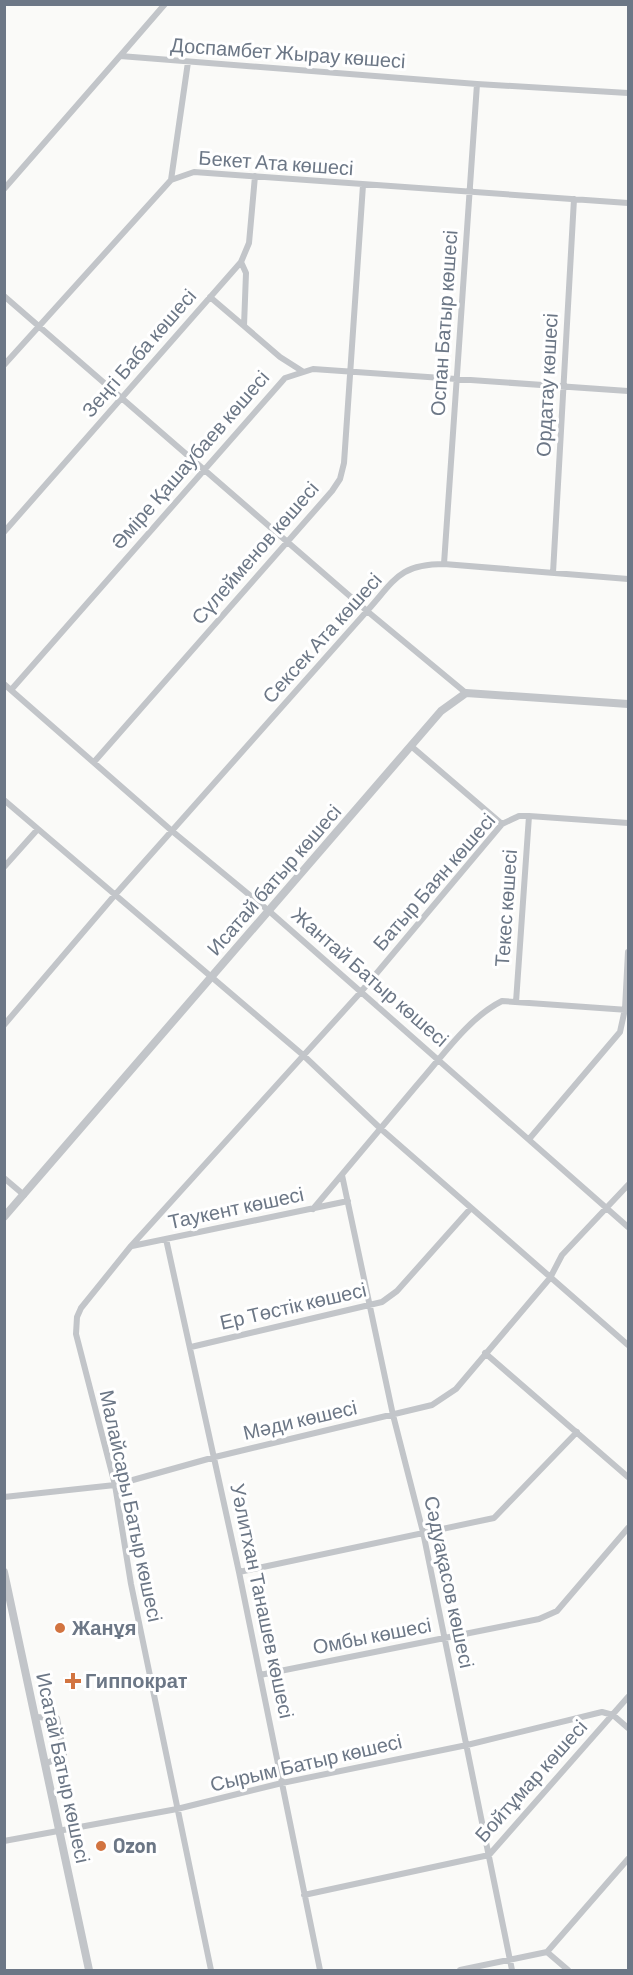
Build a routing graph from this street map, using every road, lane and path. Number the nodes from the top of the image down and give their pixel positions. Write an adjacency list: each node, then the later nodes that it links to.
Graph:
1 (165, 4): 2 (street)
2 (120, 56): 3 (street, Доспамбет Жырау көшесі); 9 (street)
3 (188, 62): 4 (street, Доспамбет Жырау көшесі); 7 (street)
4 (477, 84): 5 (street, Доспамбет Жырау көшесі); 10 (street, Оспан Батыр көшесі)
5 (628, 93)
6 (255, 176): 7 (street, Бекет Ата көшесі); 8 (street, Бекет Ата көшесі); 13 (street, Зеңгі Баба көшесі)
7 (171, 180): 16 (street, Бекет Ата көшесі)
8 (363, 185): 10 (street, Бекет Ата көшесі); 20 (street, Сүлейменов көшесі)
9 (4, 189)
10 (470, 192): 11 (street, Бекет Ата көшесі); 21 (street, Оспан Батыр көшесі)
11 (574, 199): 12 (street, Бекет Ата көшесі); 22 (street, Ордатау көшесі)
12 (628, 203)
13 (241, 262): 15 (street, Зеңгі Баба көшесі); 17 (street)
14 (4, 296): 16 (street)
15 (210, 297): 17 (street); 24 (street, Зеңгі Баба көшесі)
16 (38, 326): 18 (street, Бекет Ата көшесі); 24 (street)
17 (244, 326): 19 (street)
18 (4, 365)
19 (302, 371): 20 (street); 25 (street, Әміре Қашаубаев көшесі)
20 (350, 371): 21 (street); 27 (street, Сүлейменов көшесі)
21 (457, 378): 22 (street); 28 (street, Оспан Батыр көшесі)
22 (563, 386): 23 (street); 29 (street, Ордатау көшесі)
23 (628, 391)
24 (122, 398): 25 (street); 26 (street, Зеңгі Баба көшесі)
25 (204, 469): 27 (street); 33 (street, Әміре Қашаубаев көшесі)
26 (4, 532)
27 (287, 541): 31 (street); 37 (street, Сүлейменов көшесі)
28 (444, 564): 29 (street, Сексек Ата көшесі); 31 (street, Сексек Ата көшесі)
29 (553, 573): 30 (street, Сексек Ата көшесі)
30 (628, 579)
31 (367, 611): 34 (street); 43 (street, Сексек Ата көшесі)
32 (4, 684): 33 (street, Жантай Батыр көшесі)
33 (11, 690): 37 (street, Жантай Батыр көшесі)
34 (466, 693): 35 (street); 36 (street, Исатай батыр көшесі)
35 (628, 704)
36 (411, 746): 41 (street); 46 (street, Исатай батыр көшесі)
37 (94, 762): 43 (street, Жантай Батыр көшесі)
38 (4, 800): 42 (street)
39 (529, 816): 40 (street, Батыр Баян көшесі); 41 (street, Батыр Баян көшесі); 50 (street, Текес көшесі)
40 (628, 823)
41 (502, 824): 49 (street, Батыр Баян көшесі)
42 (37, 830): 44 (street); 45 (street)
43 (172, 831): 45 (street, Сексек Ата көшесі); 46 (street, Жантай Батыр көшесі)
44 (4, 867)
45 (114, 896): 48 (street); 52 (street, Сексек Ата көшесі)
46 (269, 910): 48 (street, Исатай батыр көшесі); 49 (street, Жантай Батыр көшесі)
47 (628, 952): 51 (street)
48 (212, 977): 53 (street); 60 (street, Исатай батыр көшесі)
49 (360, 993): 53 (street, Батыр Баян көшесі); 54 (street, Жантай Батыр көшесі)
50 (516, 1002): 51 (street); 54 (street)
51 (627, 1010): 56 (street)
52 (4, 1025)
53 (303, 1055): 55 (street); 68 (street, Малайсары Батыр көшесі)
54 (439, 1060): 55 (street); 56 (street, Жантай Батыр көшесі)
55 (381, 1129): 57 (street); 62 (street)
56 (530, 1138): 63 (street, Жантай Батыр көшесі)
57 (342, 1175): 61 (street, Сәдуақасов көшесі); 64 (street)
58 (4, 1179): 60 (street)
59 (628, 1185): 63 (street, Мәди көшесі)
60 (24, 1196): 65 (street, Исатай батыр көшесі)
61 (348, 1201): 64 (street, Таукент көшесі); 70 (street, Сәдуақасов көшесі)
62 (471, 1208): 69 (street); 70 (street, Ер Төстік көшесі)
63 (607, 1208): 66 (street, Жантай Батыр көшесі); 69 (street, Мәди көшесі)
64 (313, 1209): 67 (street, Таукент көшесі)
65 (4, 1217)
66 (628, 1227)
67 (166, 1239): 68 (street, Таукент көшесі); 72 (street, Уәлитхан Танашев көшесі)
68 (131, 1246): 78 (street, Малайсары Батыр көшесі)
69 (550, 1278): 71 (street); 73 (street, Мәди көшесі)
70 (370, 1306): 72 (street, Ер Төстік көшесі); 74 (street, Сәдуақасов көшесі)
71 (628, 1345)
72 (191, 1347): 76 (street, Уәлитхан Танашев көшесі)
73 (485, 1353): 74 (street, Мәди көшесі); 75 (street)
74 (393, 1415): 76 (street, Мәди көшесі); 81 (street, Сәдуақасов көшесі)
75 (577, 1432): 77 (street); 81 (street)
76 (215, 1457): 78 (street, Мәди көшесі); 83 (street, Уәлитхан Танашев көшесі)
77 (628, 1477)
78 (115, 1485): 79 (street, Мәди көшесі); 93 (street, Малайсары Батыр көшесі)
79 (4, 1497)
80 (628, 1527): 84 (street, Омбы көшесі)
81 (423, 1532): 83 (street); 84 (street, Сәдуақасов көшесі)
82 (4, 1572): 88 (street, Исатай Батыр көшесі)
83 (239, 1572): 85 (street, Уәлитхан Танашев көшесі)
84 (445, 1638): 85 (street, Омбы көшесі); 90 (street, Сәдуақасов көшесі)
85 (260, 1675): 92 (street, Уәлитхан Танашев көшесі)
86 (628, 1697): 87 (street, Бойтұмар көшесі)
87 (613, 1715): 89 (street); 90 (street, Сырым Батыр көшесі); 96 (street, Бойтұмар көшесі)
88 (35, 1717): 91 (street, Исатай Батыр көшесі); 91 (street)
89 (628, 1728)
90 (466, 1744): 92 (street, Сырым Батыр көшесі); 96 (street, Сәдуақасов көшесі)
91 (45, 1764): 94 (street, Исатай Батыр көшесі)
92 (282, 1783): 93 (street, Сырым Батыр көшесі); 98 (street, Уәлитхан Танашев көшесі)
93 (177, 1809): 94 (street, Сырым Батыр көшесі); 102 (street, Малайсары Батыр көшесі)
94 (59, 1830): 95 (street, Сырым Батыр көшесі); 101 (street, Исатай Батыр көшесі)
95 (4, 1841)
96 (489, 1855): 98 (street, Бойтұмар көшесі); 100 (street, Сәдуақасов көшесі)
97 (628, 1859): 99 (street)
98 (304, 1895): 103 (street, Уәлитхан Танашев көшесі)
99 (547, 1952): 100 (street); 106 (street)
100 (510, 1960): 104 (street); 105 (street, Сәдуақасов көшесі)
101 (89, 1971)
102 (211, 1971)
103 (320, 1971)
104 (460, 1971)
105 (512, 1971)
106 (568, 1971)

